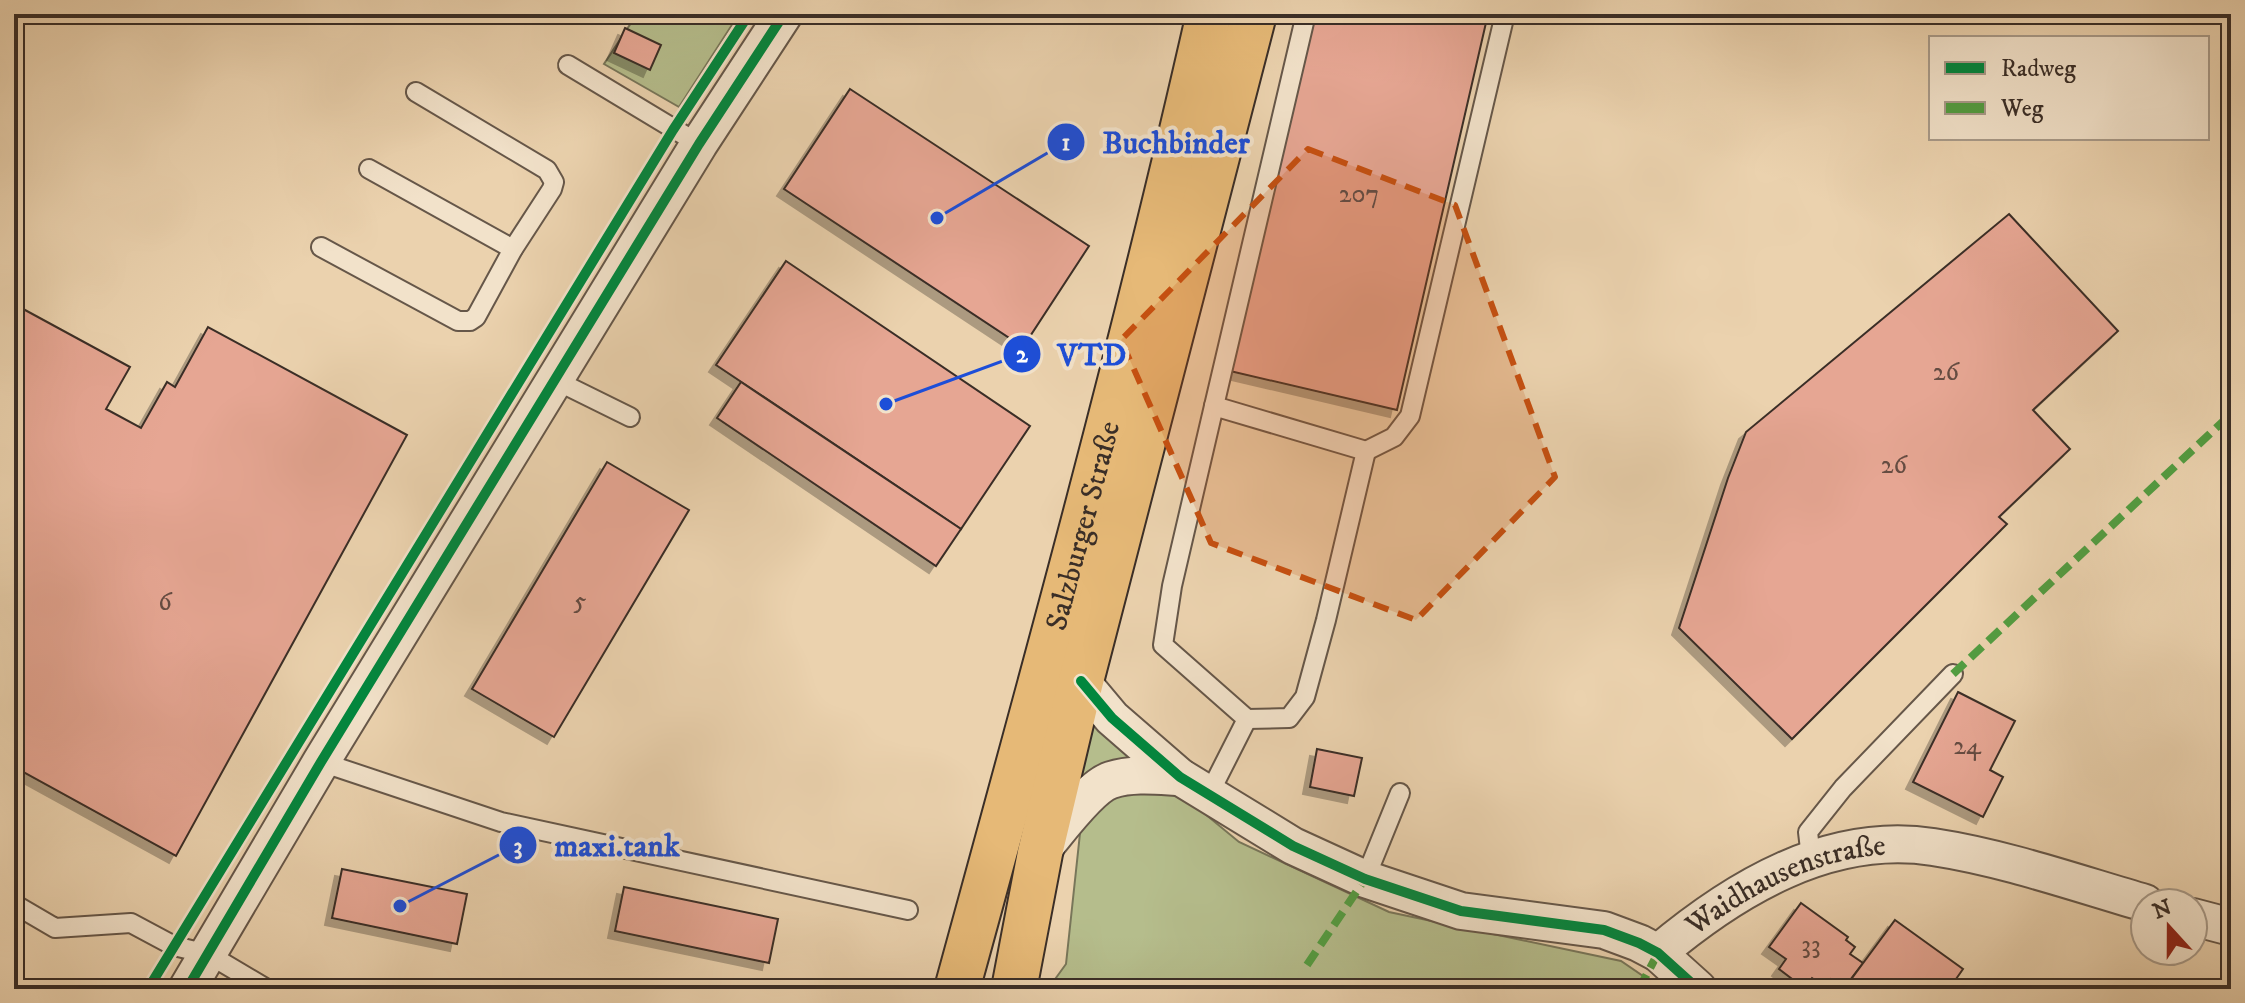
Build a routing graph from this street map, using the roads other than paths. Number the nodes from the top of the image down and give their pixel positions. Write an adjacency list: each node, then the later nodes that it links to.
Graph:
1 (784, 14): 8 (street)
2 (1209, 14): 34 (main road, Salzburger Straße)
3 (1254, 14): 17 (main road, Salzburger Straße)
4 (1306, 14): 13 (lane)
5 (1505, 14): 15 (lane)
6 (568, 65): 8 (lane)
7 (416, 92): 11 (lane)
8 (699, 144): 12 (street)
9 (369, 169): 11 (lane)
10 (321, 247): 11 (lane)
11 (513, 249)
12 (555, 380): 14 (lane); 19 (street)
13 (1214, 406): 15 (lane); 18 (lane)
14 (630, 417)
15 (1366, 451): 18 (lane)
16 (1953, 674): 23 (lane)
17 (1081, 681): 20 (street, Waidhausenstraße); 22 (main road, Salzburger Straße)
18 (1247, 719): 20 (lane)
19 (321, 762): 27 (lane); 31 (street)
20 (1195, 785): 22 (street); 24 (street, Waidhausenstraße)
21 (1400, 793): 24 (lane)
22 (1040, 853): 35 (main road, Salzburger Straße)
23 (1811, 858): 25 (street, Waidhausenstraße); 30 (street, Waidhausenstraße)
24 (1365, 879): 30 (street, Waidhausenstraße)
25 (2129, 899)
26 (14, 904): 31 (lane)
27 (908, 910)
28 (2209, 921): 29 (street)
29 (2231, 927)
30 (1658, 953): 36 (street)
31 (208, 954): 32 (street); 33 (lane)
32 (187, 989)
33 (267, 989)
34 (957, 989)
35 (1014, 989)
36 (1698, 989)

